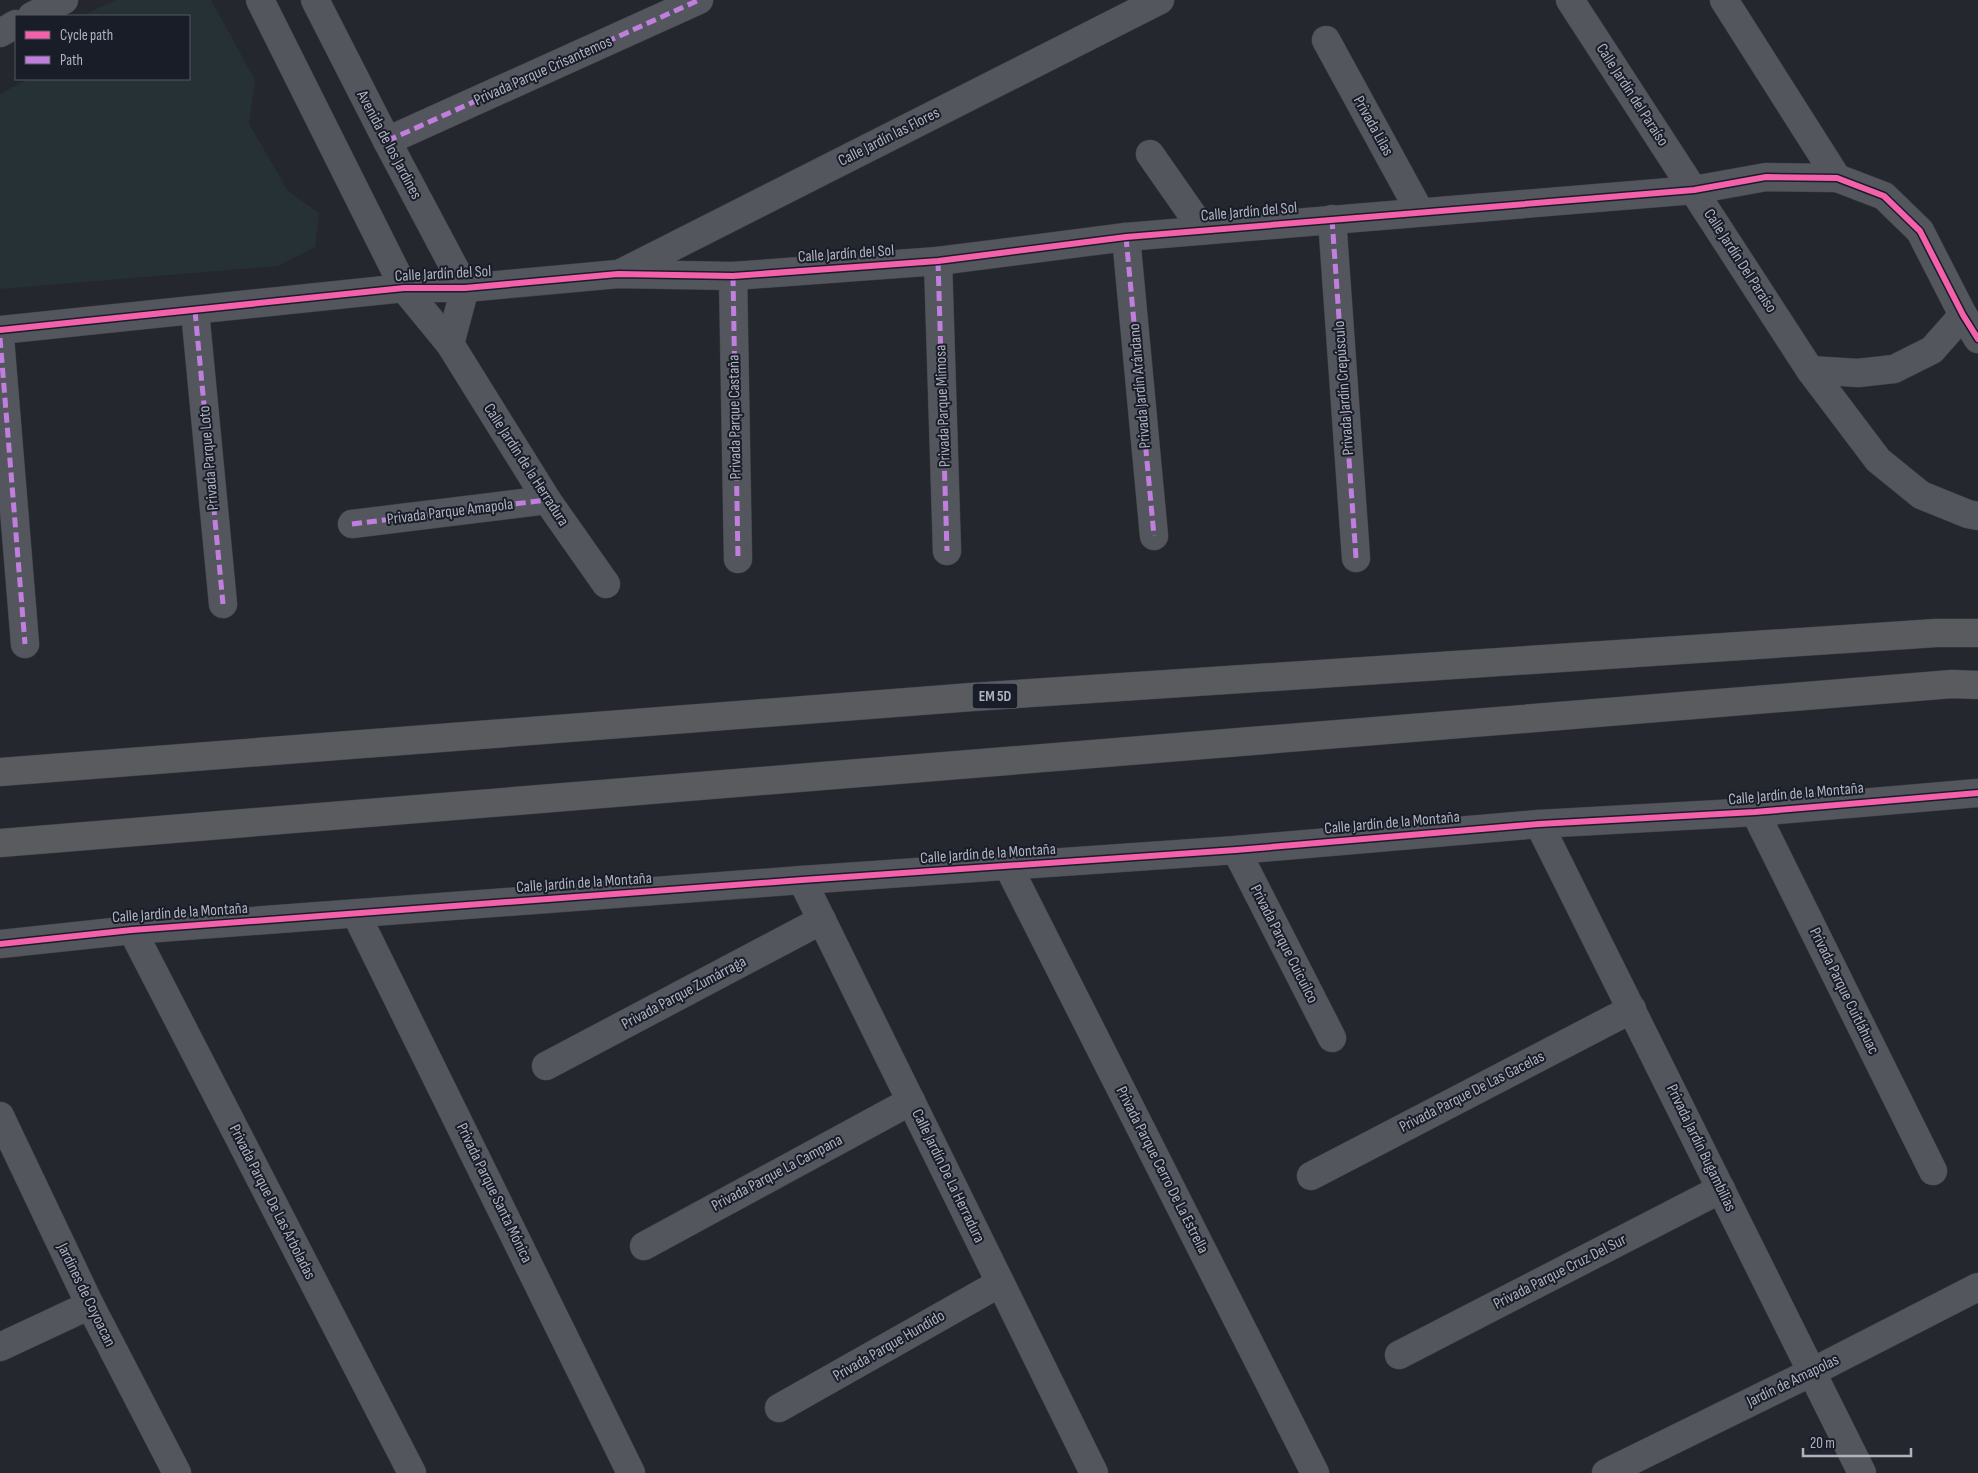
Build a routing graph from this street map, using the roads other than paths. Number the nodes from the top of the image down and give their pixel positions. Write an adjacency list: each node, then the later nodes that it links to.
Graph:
1 (64, 0): 8 (street)
2 (260, 0): 23 (street)
3 (315, 0): 12 (street, Avenida de los Jardines)
4 (699, 0): 12 (street, Privada Parque Crisantemos)
5 (1160, 0): 21 (street, Calle Jardín las Flores)
6 (1570, 0): 15 (street, Calle Jardín del Paraíso)
7 (1724, 0): 14 (street)
8 (34, 15)
9 (15, 25): 10 (street)
10 (0, 33)
11 (1326, 40): 16 (street, Privada Lilas)
12 (387, 141): 24 (street, Avenida de los Jardines)
13 (1150, 154): 18 (street)
14 (1838, 178): 15 (street, Calle Jardín Del Paraíso); 26 (street, Calle Jardín Del Paraíso)
15 (1694, 190): 16 (street, Calle Jardín del Sol); 31 (street, Calle Jardín Del Paraíso)
16 (1420, 212): 17 (street, Calle Jardín del Sol)
17 (1332, 219): 18 (street, Calle Jardín del Sol); 38 (street, Privada Jardín Crepúsculo)
18 (1203, 230): 19 (street, Calle Jardín del Sol)
19 (1126, 237): 20 (street, Calle Jardín del Sol); 35 (street, Privada Jardín Arándano)
20 (938, 261): 22 (street, Calle Jardín del Sol); 36 (street, Privada Parque Mimosa)
21 (618, 274): 22 (street, Calle Jardín del Sol); 24 (street, Calle Jardín del Sol)
22 (733, 276): 37 (street, Privada Parque Castaña)
23 (404, 288): 24 (street, Calle Jardín del Sol); 25 (street, Calle Jardín del Sol); 30 (street, Calle Jardín de la Herradura)
24 (465, 288): 30 (street)
25 (196, 311): 27 (street, Calle Jardín del Sol); 40 (street, Privada Parque Loto)
26 (1963, 315): 29 (street, Calle Jardín Del Paraíso); 31 (street)
27 (0, 330)
28 (0, 338): 42 (street)
29 (1978, 339)
30 (450, 344): 32 (street, Calle Jardín de la Herradura)
31 (1810, 370): 33 (street, Calle Jardín Del Paraíso)
32 (547, 500): 34 (street, Privada Parque Amapola); 39 (street, Calle Jardín de la Herradura)
33 (1978, 516)
34 (352, 524)
35 (1154, 536)
36 (947, 551)
37 (738, 558)
38 (1356, 558)
39 (606, 584)
40 (223, 604)
41 (1978, 633): 44 (highway, EM 5D)
42 (25, 644)
43 (1978, 685): 48 (highway)
44 (7, 771)
45 (1978, 792): 46 (street, Calle Jardín de la Montaña)
46 (1755, 812): 47 (street, Calle Jardín de la Montaña); 61 (street, Privada Parque Cuitláhuac)
47 (1539, 824): 49 (street, Calle Jardín de la Montaña); 56 (street, Privada Jardín Bugambilias)
48 (0, 843)
49 (1236, 850): 50 (street, Calle Jardín de la Montaña); 57 (street, Privada Parque Cuicuilco)
50 (1008, 866): 51 (street, Calle Jardín de la Montaña); 76 (street, Privada Parque Cerro De La Estrella)
51 (802, 880): 52 (street, Calle Jardín de la Montaña); 53 (street, Calle Jardín De La Herradura)
52 (356, 914): 54 (street, Calle Jardín de la Montaña); 74 (street, Privada Parque Santa Mónica)
53 (822, 920): 58 (street, Privada Parque Zumárraga); 59 (street, Calle Jardín De La Herradura)
54 (132, 930): 55 (street, Calle Jardín de la Montaña); 73 (street, Privada Parque De Las Arboladas)
55 (0, 944)
56 (1632, 1009): 62 (street, Privada Parque De Las Gacelas); 63 (street, Privada Jardín Bugambilias)
57 (1332, 1038)
58 (546, 1066)
59 (911, 1101): 64 (street, Privada Parque La Campana); 65 (street, Calle Jardín De La Herradura)
60 (0, 1116): 67 (street, Jardines de Coyoacan)
61 (1932, 1171)
62 (1312, 1176)
63 (1721, 1189): 69 (street, Privada Parque Cruz Del Sur); 70 (street, Privada Jardín Bugambilias)
64 (644, 1246)
65 (1000, 1283): 71 (street, Privada Parque Hundido); 75 (street, Calle Jardín De La Herradura)
66 (1978, 1287): 70 (street, Jardín de Amapolas)
67 (90, 1305): 68 (street); 72 (street, Jardines de Coyoacan)
68 (0, 1347)
69 (1399, 1355)
70 (1812, 1372): 77 (street, Jardín de Amapolas); 78 (street, Privada Jardín Bugambilias)
71 (779, 1408)
72 (177, 1473)
73 (412, 1473)
74 (631, 1473)
75 (1094, 1473)
76 (1316, 1473)
77 (1606, 1473)
78 (1862, 1473)

